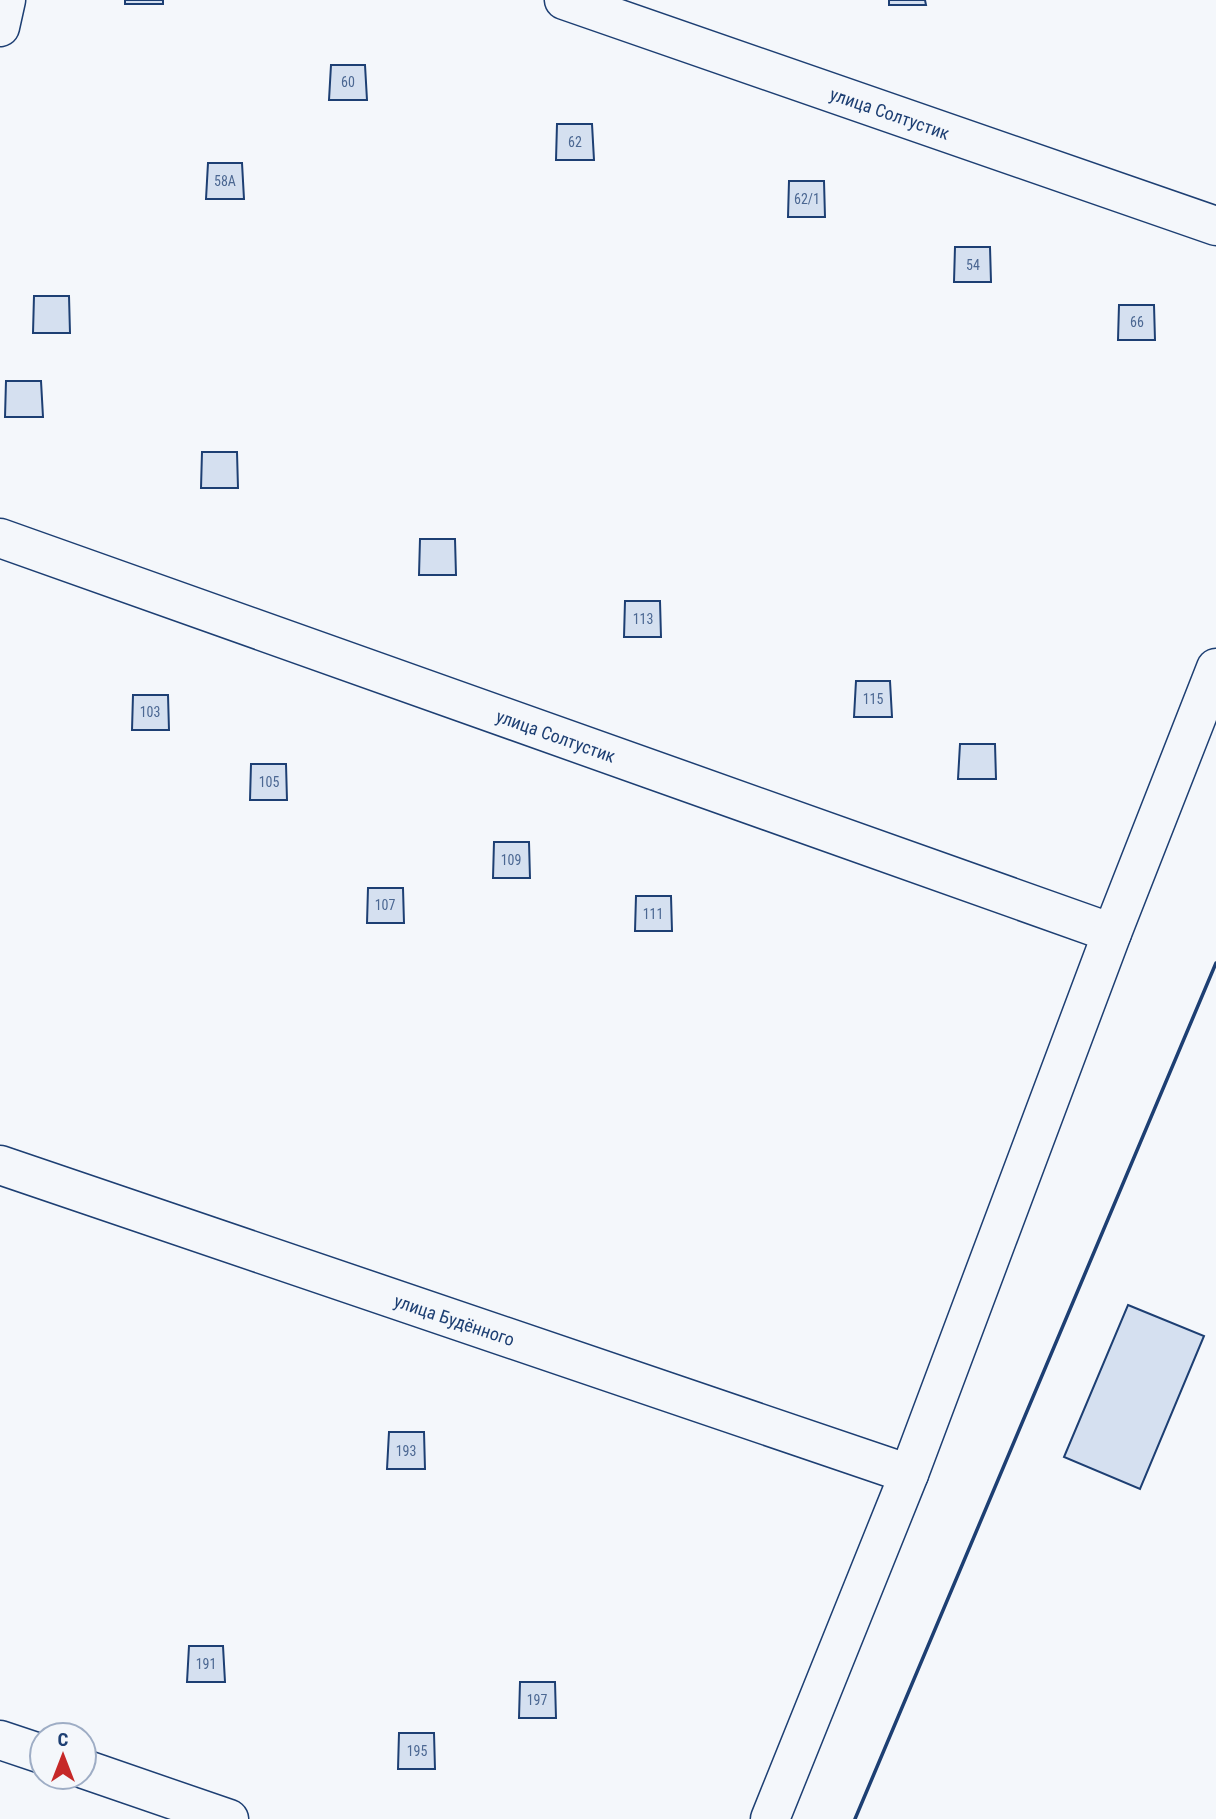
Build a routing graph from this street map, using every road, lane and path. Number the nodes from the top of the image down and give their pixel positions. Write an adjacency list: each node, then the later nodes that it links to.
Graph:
1 (6, 0): 3 (street)
2 (564, 0): 4 (street, улица Солтустик)
3 (0, 27)
4 (1216, 226)
5 (0, 538): 7 (street, улица Солтустик)
6 (1216, 668): 7 (street)
7 (1112, 933): 9 (street)
8 (0, 1165): 9 (street, улица Будённого)
9 (909, 1474): 14 (street)
10 (0, 1740): 11 (street)
11 (28, 1749)
12 (98, 1774): 13 (street)
13 (229, 1819)
14 (770, 1819)

